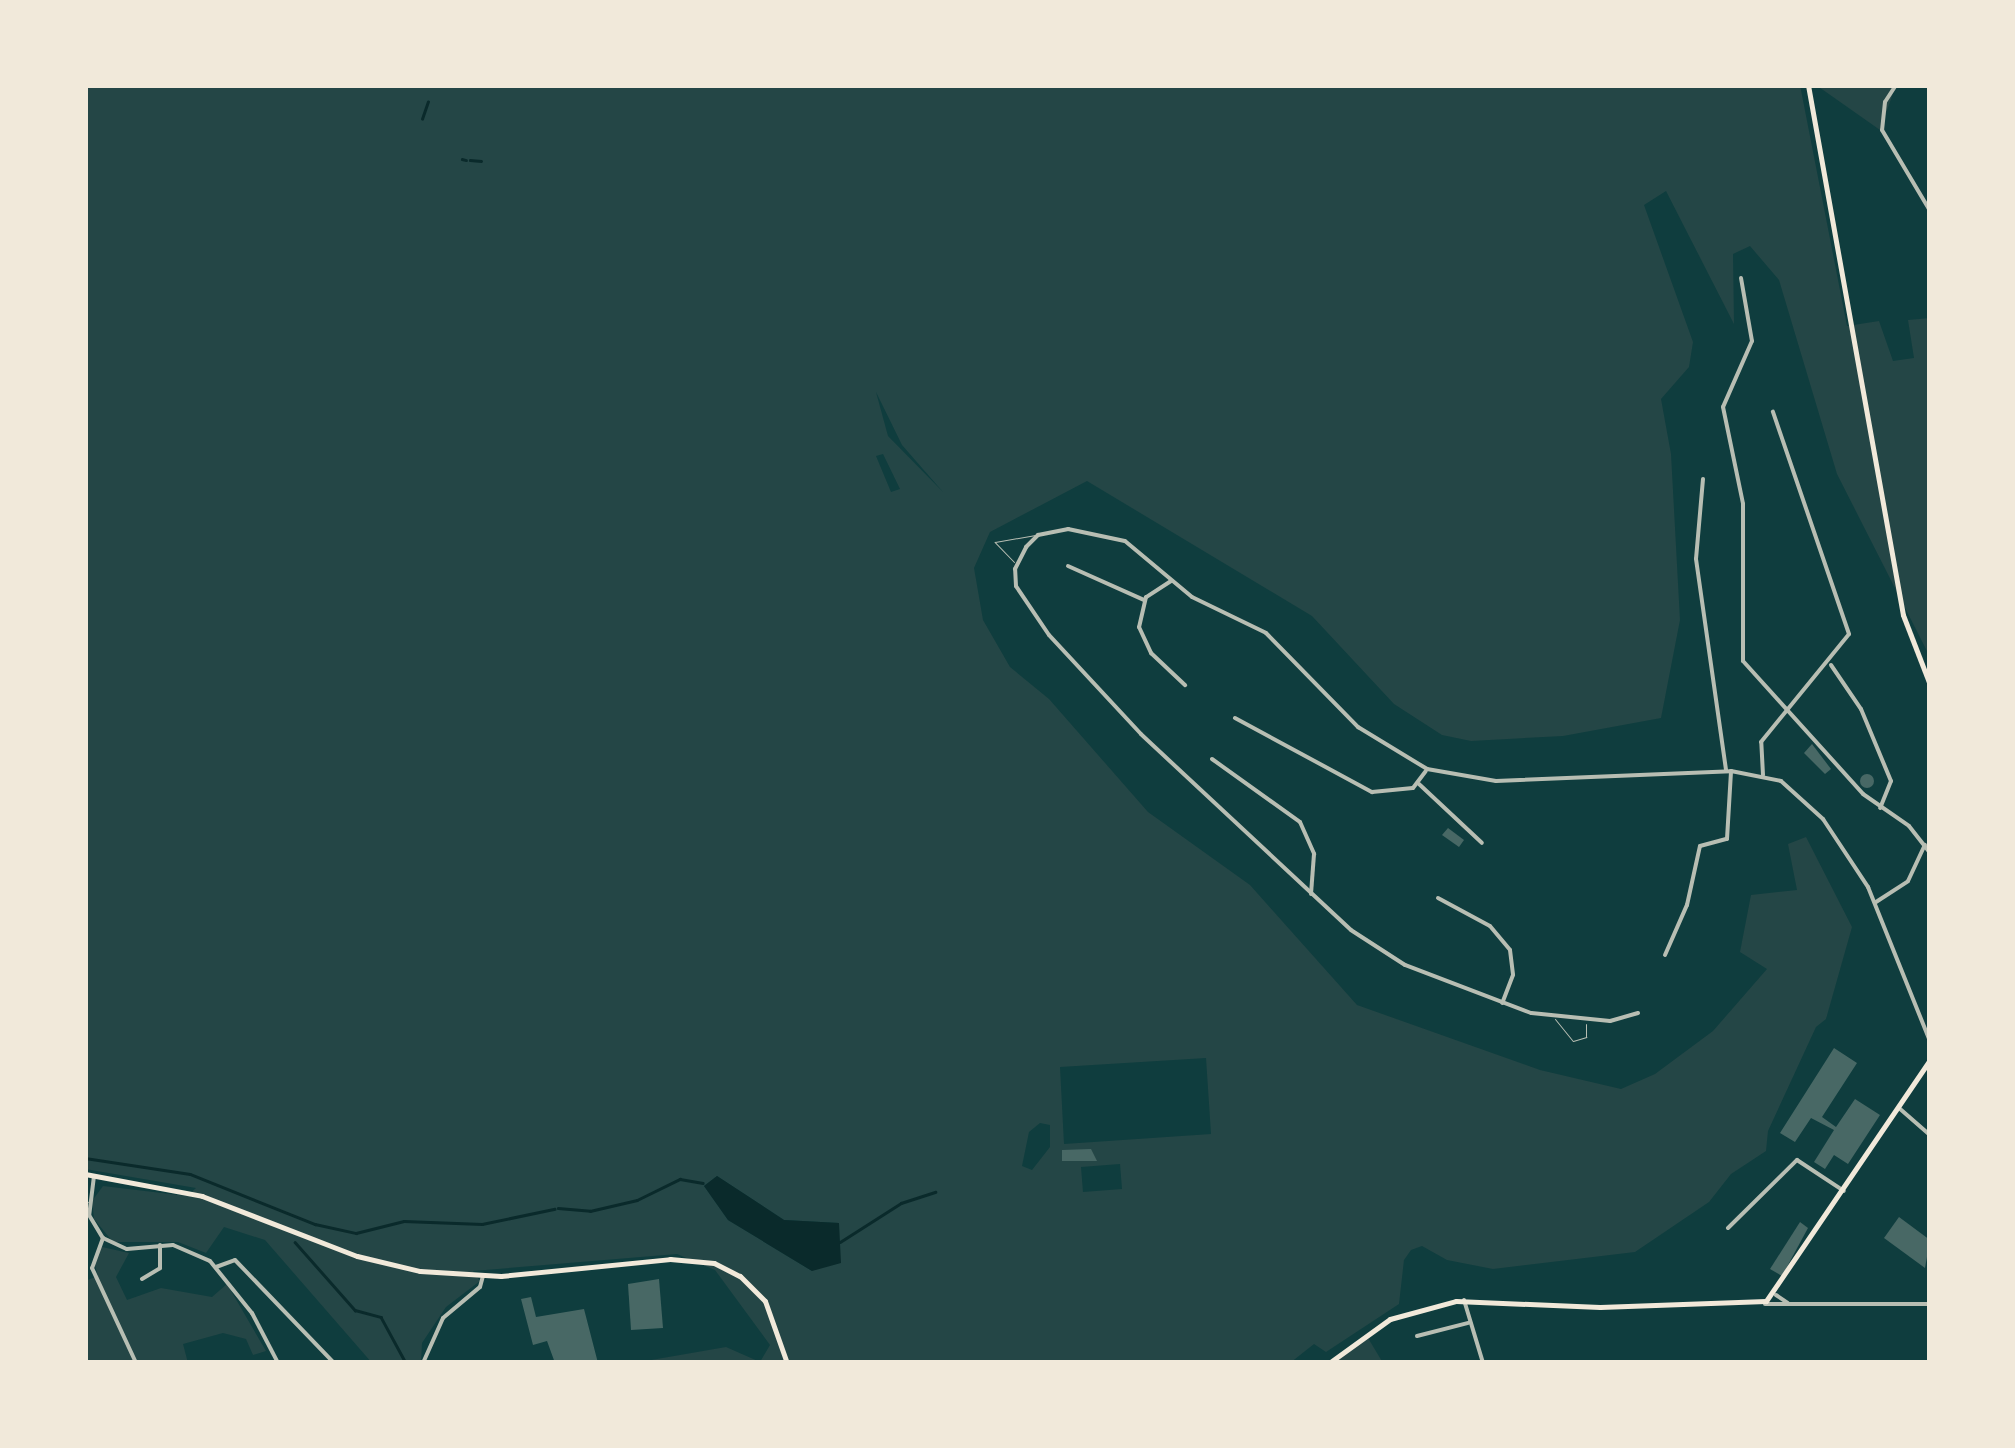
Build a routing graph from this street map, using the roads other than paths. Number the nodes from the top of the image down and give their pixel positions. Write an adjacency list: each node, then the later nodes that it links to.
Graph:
1 (1808, 85): 14 (main road)
2 (1896, 85): 3 (street)
3 (1930, 211)
4 (1740, 278): 15 (street)
5 (1773, 412): 12 (street)
6 (1703, 478): 19 (street)
7 (1038, 536): 8 (street); 8 (lane); 10 (street)
8 (1016, 564): 26 (street)
9 (1068, 566): 11 (street)
10 (1171, 581): 11 (street); 18 (street)
11 (1144, 600): 13 (street)
12 (1830, 664): 15 (street); 22 (street)
13 (1185, 685)
14 (1930, 685)
15 (1790, 710): 20 (street); 22 (street)
16 (1235, 718): 21 (street)
17 (1212, 759): 26 (street)
18 (1427, 769): 19 (street); 21 (street)
19 (1728, 771): 20 (street); 29 (street)
20 (1763, 775): 28 (street)
21 (1420, 784): 23 (street)
22 (1880, 808): 24 (street)
23 (1482, 843)
24 (1925, 846): 25 (street); 28 (street)
25 (1930, 853)
26 (1311, 894): 30 (street)
27 (1438, 898): 30 (street)
28 (1874, 902): 34 (street)
29 (1665, 955)
30 (1502, 1004): 32 (street)
31 (1638, 1012): 33 (street)
32 (1556, 1018): 33 (street); 33 (lane)
33 (1586, 1020)
34 (1930, 1041)
35 (1930, 1060): 36 (main road)
36 (1899, 1108): 37 (street); 40 (main road)
37 (1930, 1135)
38 (85, 1174): 39 (main road)
39 (94, 1176): 41 (street); 46 (main road)
40 (1844, 1191): 42 (street); 48 (main road)
41 (87, 1202): 43 (street)
42 (1728, 1228)
43 (103, 1238): 44 (street); 55 (street)
44 (160, 1245): 45 (street); 47 (street)
45 (216, 1266): 56 (street); 57 (street)
46 (483, 1276): 58 (street); 59 (main road)
47 (142, 1279)
48 (1776, 1295): 50 (main road); 51 (street)
49 (1464, 1300): 50 (main road); 53 (street); 60 (main road)
50 (1761, 1304): 51 (street)
51 (1788, 1304): 52 (street)
52 (1930, 1304)
53 (1468, 1324): 54 (street); 61 (street)
54 (1417, 1336)
55 (136, 1363)
56 (278, 1363)
57 (334, 1363)
58 (424, 1363)
59 (788, 1363)
60 (1329, 1363)
61 (1483, 1363)

